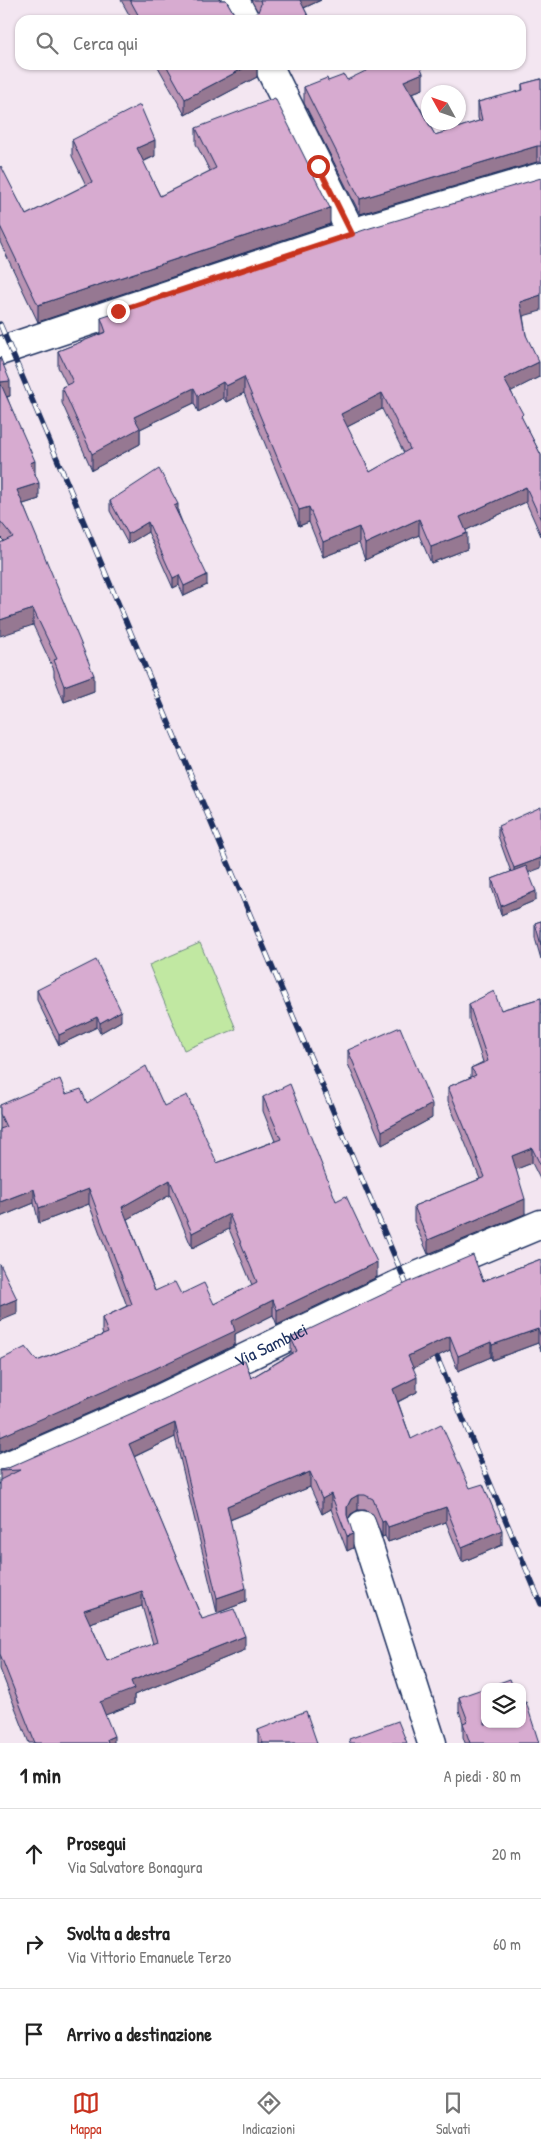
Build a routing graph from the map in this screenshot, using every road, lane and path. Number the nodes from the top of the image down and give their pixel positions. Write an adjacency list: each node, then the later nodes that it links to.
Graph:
1 (235, 0): 2 (street)
2 (242, 15)
3 (270, 70): 5 (street)
4 (541, 177): 5 (street)
5 (352, 234): 6 (street)
6 (0, 351)
7 (541, 1224): 8 (street, Via Sambuci)
8 (0, 1469)
9 (362, 1525): 10 (street)
10 (432, 1743)

